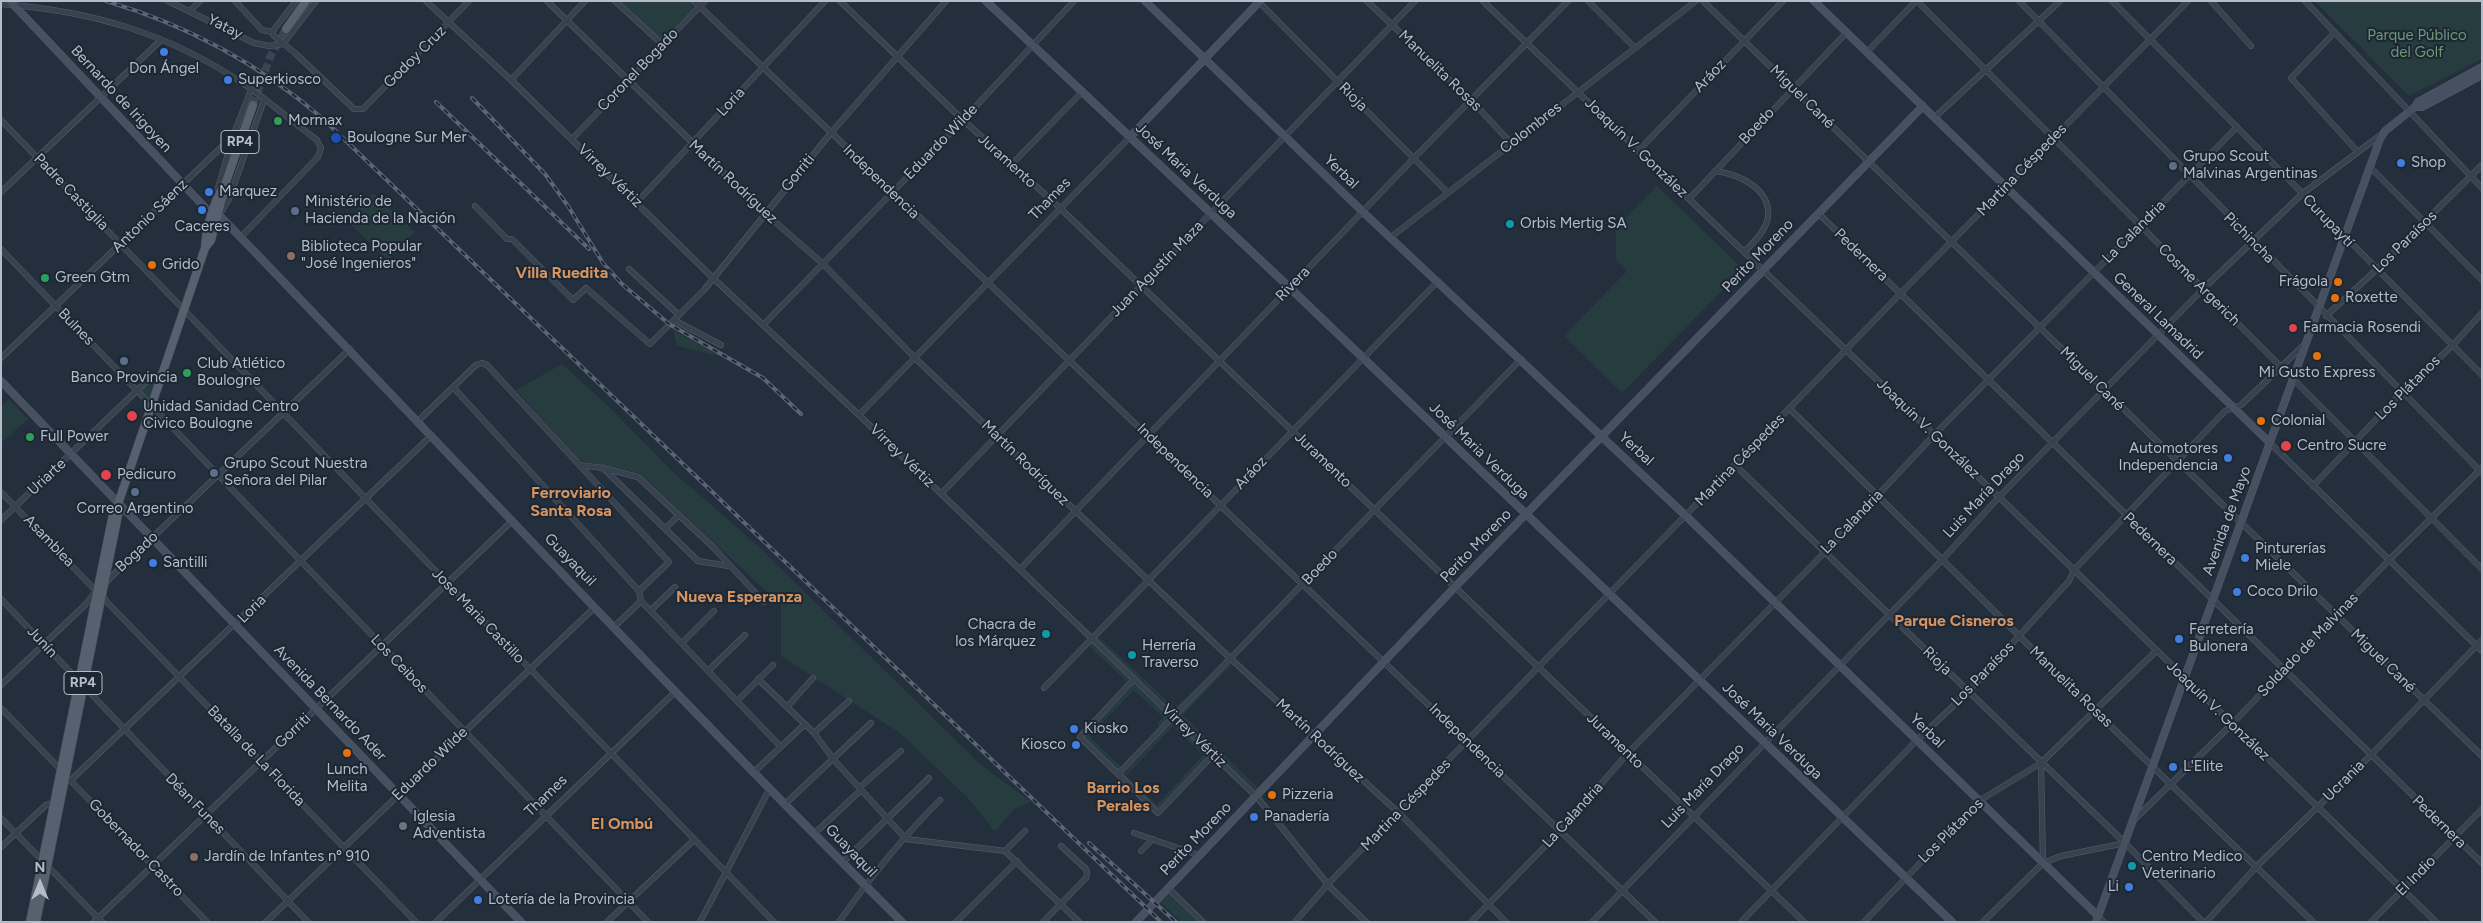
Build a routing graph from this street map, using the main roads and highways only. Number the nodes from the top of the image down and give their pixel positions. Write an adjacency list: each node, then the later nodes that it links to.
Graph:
1 (306, 1): 2 (main road)
2 (286, 29)
3 (253, 104): 4 (main road, RP4)
4 (65, 775): 5 (main road, RP4); 5 (main road, RP4)
5 (45, 863): 6 (main road, RP4); 7 (main road, RP4)
6 (30, 922)
7 (36, 922)

